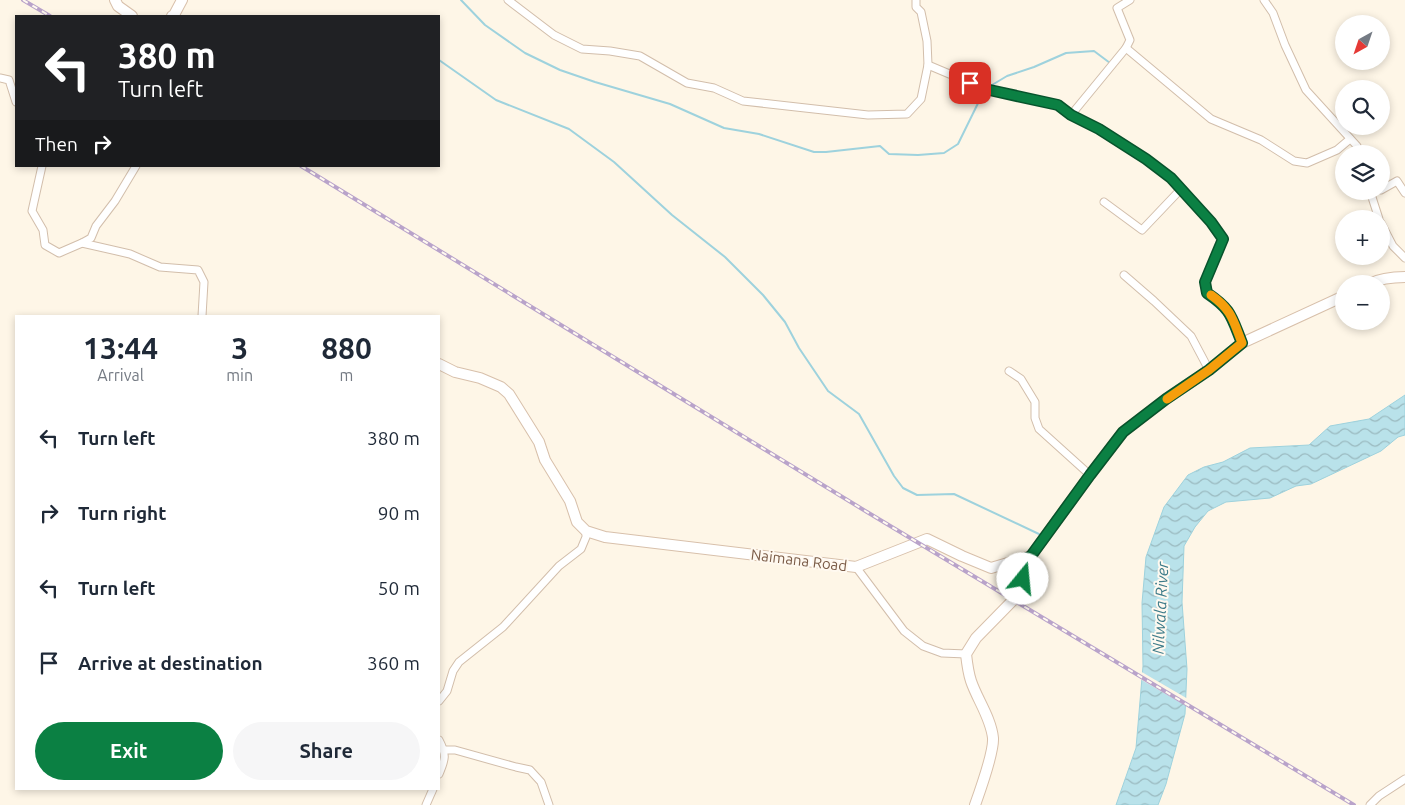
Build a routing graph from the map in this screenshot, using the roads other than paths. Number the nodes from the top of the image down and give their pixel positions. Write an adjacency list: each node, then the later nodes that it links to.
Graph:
1 (115, 0): 7 (street)
2 (182, 0): 8 (street)
3 (508, 0): 10 (street)
4 (916, 0): 10 (street)
5 (1130, 0): 9 (street)
6 (1264, 0): 14 (street)
7 (131, 15)
8 (174, 15)
9 (1126, 48): 13 (street); 14 (street)
10 (928, 65): 13 (street)
11 (0, 78): 12 (street)
12 (15, 99)
13 (1071, 115): 19 (street)
14 (1350, 139): 15 (street)
15 (1356, 145)
16 (42, 167): 23 (street)
17 (135, 167): 23 (street)
18 (1390, 184): 20 (street)
19 (1181, 189): 21 (street); 30 (street)
20 (1405, 193)
21 (1104, 202)
22 (1390, 240): 24 (street)
23 (82, 243): 29 (street)
24 (1405, 258)
25 (1124, 274): 32 (street)
26 (1390, 277): 27 (street)
27 (1405, 277)
28 (1335, 300): 30 (street)
29 (202, 315)
30 (1242, 343): 32 (street)
31 (440, 364): 35 (street)
32 (1209, 370): 34 (street)
33 (1009, 372): 34 (street)
34 (1090, 475): 36 (street)
35 (586, 531): 37 (street, Naimana Road); 39 (street)
36 (1025, 559): 37 (street, Naimana Road); 38 (street)
37 (856, 567): 38 (street)
38 (966, 654): 47 (street)
39 (440, 700)
40 (440, 742): 41 (street)
41 (444, 750): 42 (street); 46 (street)
42 (440, 771)
43 (1405, 778): 48 (street)
44 (433, 790): 45 (street)
45 (426, 805)
46 (550, 805)
47 (975, 805)
48 (1370, 805)

